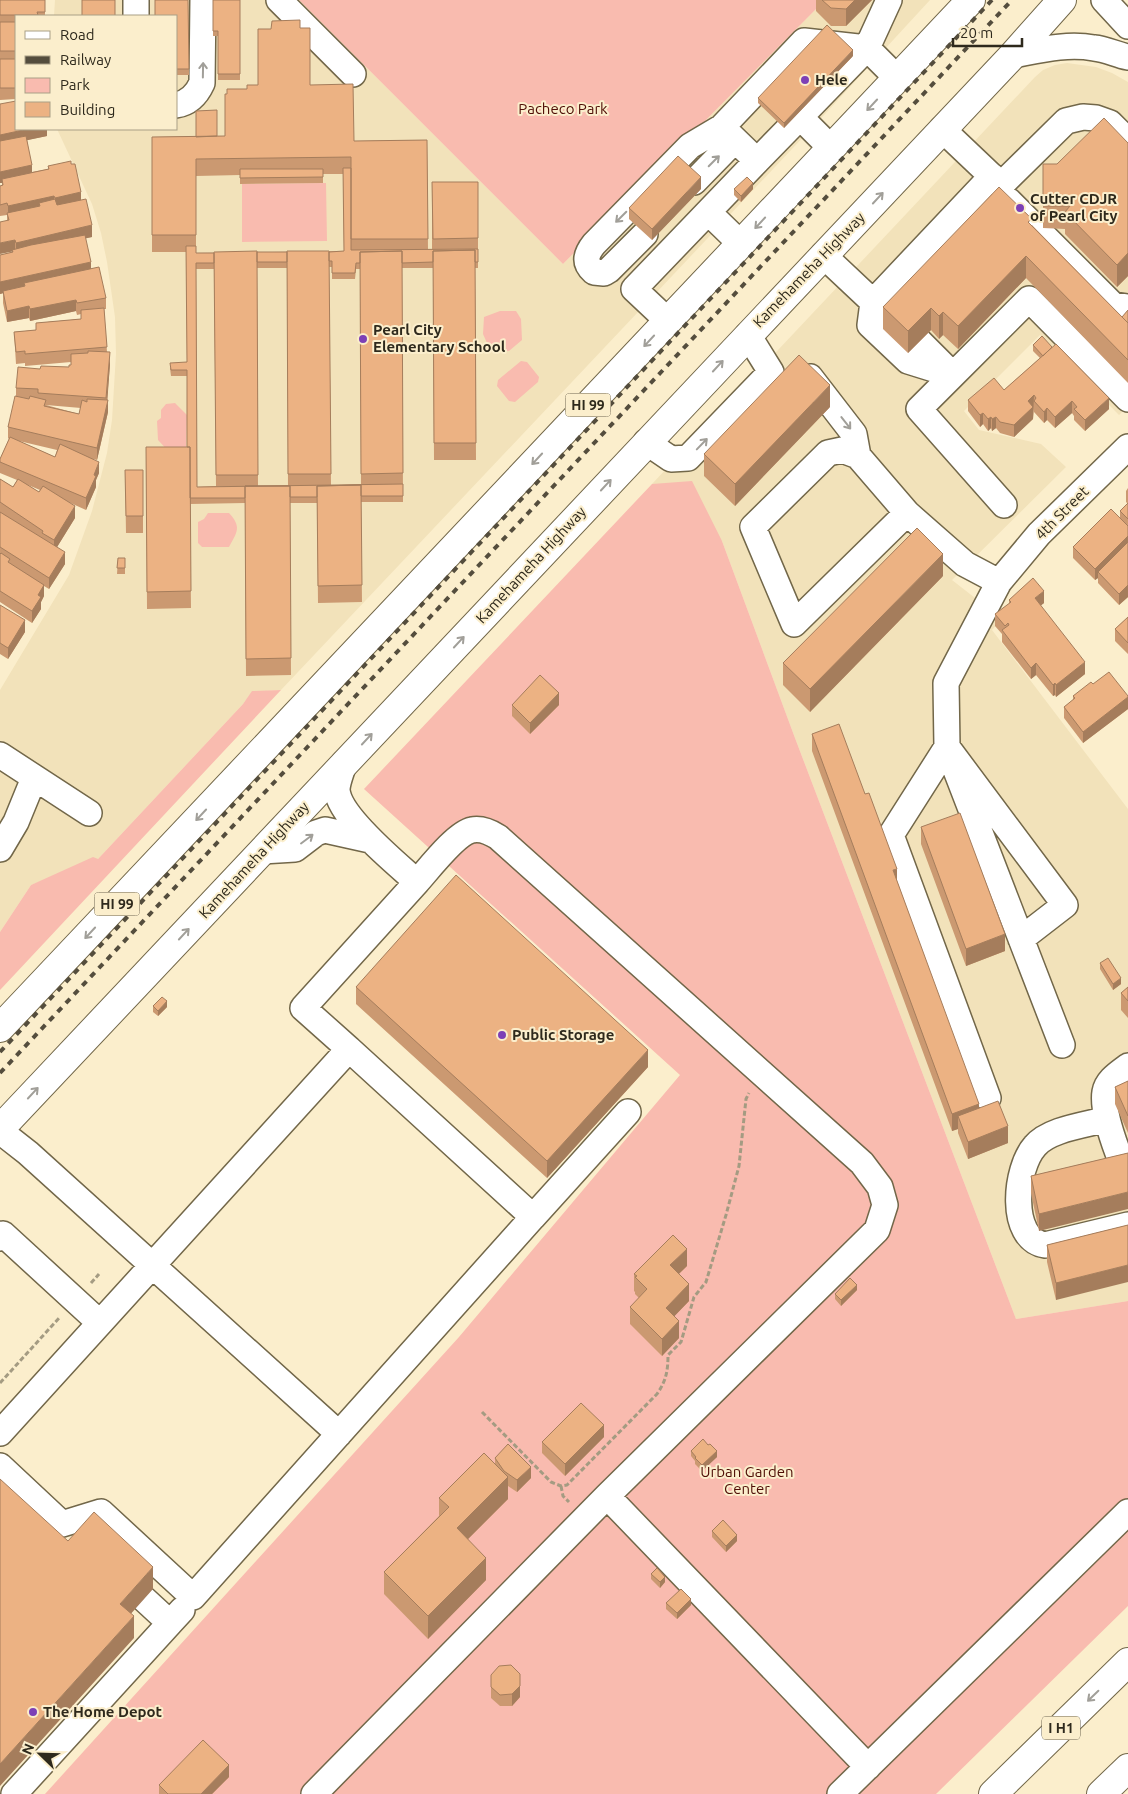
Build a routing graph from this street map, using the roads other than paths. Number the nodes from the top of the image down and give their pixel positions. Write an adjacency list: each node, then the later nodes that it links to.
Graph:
1 (136, 0): 9 (street)
2 (203, 0): 17 (street, one-way to 2)
3 (279, 0): 15 (street)
4 (889, 0): 12 (street)
5 (958, 0): 11 (main road)
6 (971, 0): 11 (main road, HI 99)
7 (1062, 0): 13 (main road, Kamehameha Highway)
8 (1104, 0): 10 (street)
9 (136, 15)
10 (1128, 26)
11 (941, 31): 16 (main road, HI 99)
12 (867, 48): 16 (street); 18 (street); 20 (street)
13 (1013, 55): 14 (street); 19 (main road, Kamehameha Highway)
14 (1128, 57)
15 (353, 74)
16 (897, 78): 22 (main road, HI 99, one-way to 22)
17 (178, 104)
18 (810, 105): 22 (street); 23 (street)
19 (942, 129): 24 (street); 29 (main road, Kamehameha Highway, one-way to 19)
20 (729, 133): 23 (street); 25 (street, one-way to 20); 27 (street, one-way to 27)
21 (1128, 141): 24 (street)
22 (831, 148): 28 (main road, HI 99, one-way to 28)
23 (757, 160): 26 (street)
24 (997, 181): 30 (street); 31 (street)
25 (694, 182)
26 (708, 212): 28 (street); 33 (street)
27 (645, 234)
28 (741, 244): 33 (main road, HI 99)
29 (823, 255): 30 (street); 34 (main road, Kamehameha Highway)
30 (873, 302): 32 (street); 37 (street)
31 (1128, 307)
32 (894, 317)
33 (668, 321): 55 (main road, HI 99, one-way to 55)
34 (748, 335): 36 (street); 39 (main road, Kamehameha Highway, one-way to 34)
35 (919, 341): 37 (street)
36 (771, 372): 39 (street, one-way to 36); 41 (street, one-way to 41)
37 (953, 375): 38 (street); 42 (street)
38 (1128, 399)
39 (646, 442): 47 (main road, Kamehameha Highway, one-way to 39)
40 (1128, 447): 44 (street, 4th Street)
41 (858, 456): 43 (street); 43 (street)
42 (1004, 504)
43 (908, 513): 44 (street)
44 (999, 582): 45 (street, 4th Street)
45 (947, 747): 54 (street); 54 (street); 59 (street)
46 (0, 755): 48 (street)
47 (344, 763): 50 (street); 52 (main road, Kamehameha Highway)
48 (34, 778): 49 (street); 51 (street)
49 (89, 813)
50 (370, 840): 52 (street, one-way to 50); 53 (street)
51 (0, 849)
52 (262, 851): 62 (main road, Kamehameha Highway, one-way to 52)
53 (417, 882): 57 (street); 72 (street)
54 (1021, 938): 56 (street)
55 (0, 1028)
56 (1062, 1045)
57 (349, 1049): 64 (street); 67 (street)
58 (1128, 1066): 61 (street)
59 (988, 1098)
60 (628, 1112): 64 (street)
61 (1107, 1119): 63 (street); 65 (street)
62 (0, 1130): 67 (street)
63 (1118, 1153)
64 (533, 1217): 70 (street)
65 (1128, 1225)
66 (0, 1238): 68 (street)
67 (152, 1267): 68 (street); 70 (street)
68 (100, 1323): 69 (street)
69 (0, 1433)
70 (339, 1434): 74 (street)
71 (0, 1466): 74 (street)
72 (607, 1496): 78 (street); 81 (street)
73 (1128, 1512): 78 (street)
74 (193, 1597): 76 (street)
75 (144, 1599): 76 (street)
76 (170, 1623): 80 (street)
77 (1128, 1662): 83 (main road, I H1, one-way to 83)
78 (868, 1767): 82 (street)
79 (1128, 1768): 84 (main road)
80 (14, 1794)
81 (314, 1794)
82 (840, 1794)
83 (993, 1794)
84 (1101, 1794)

